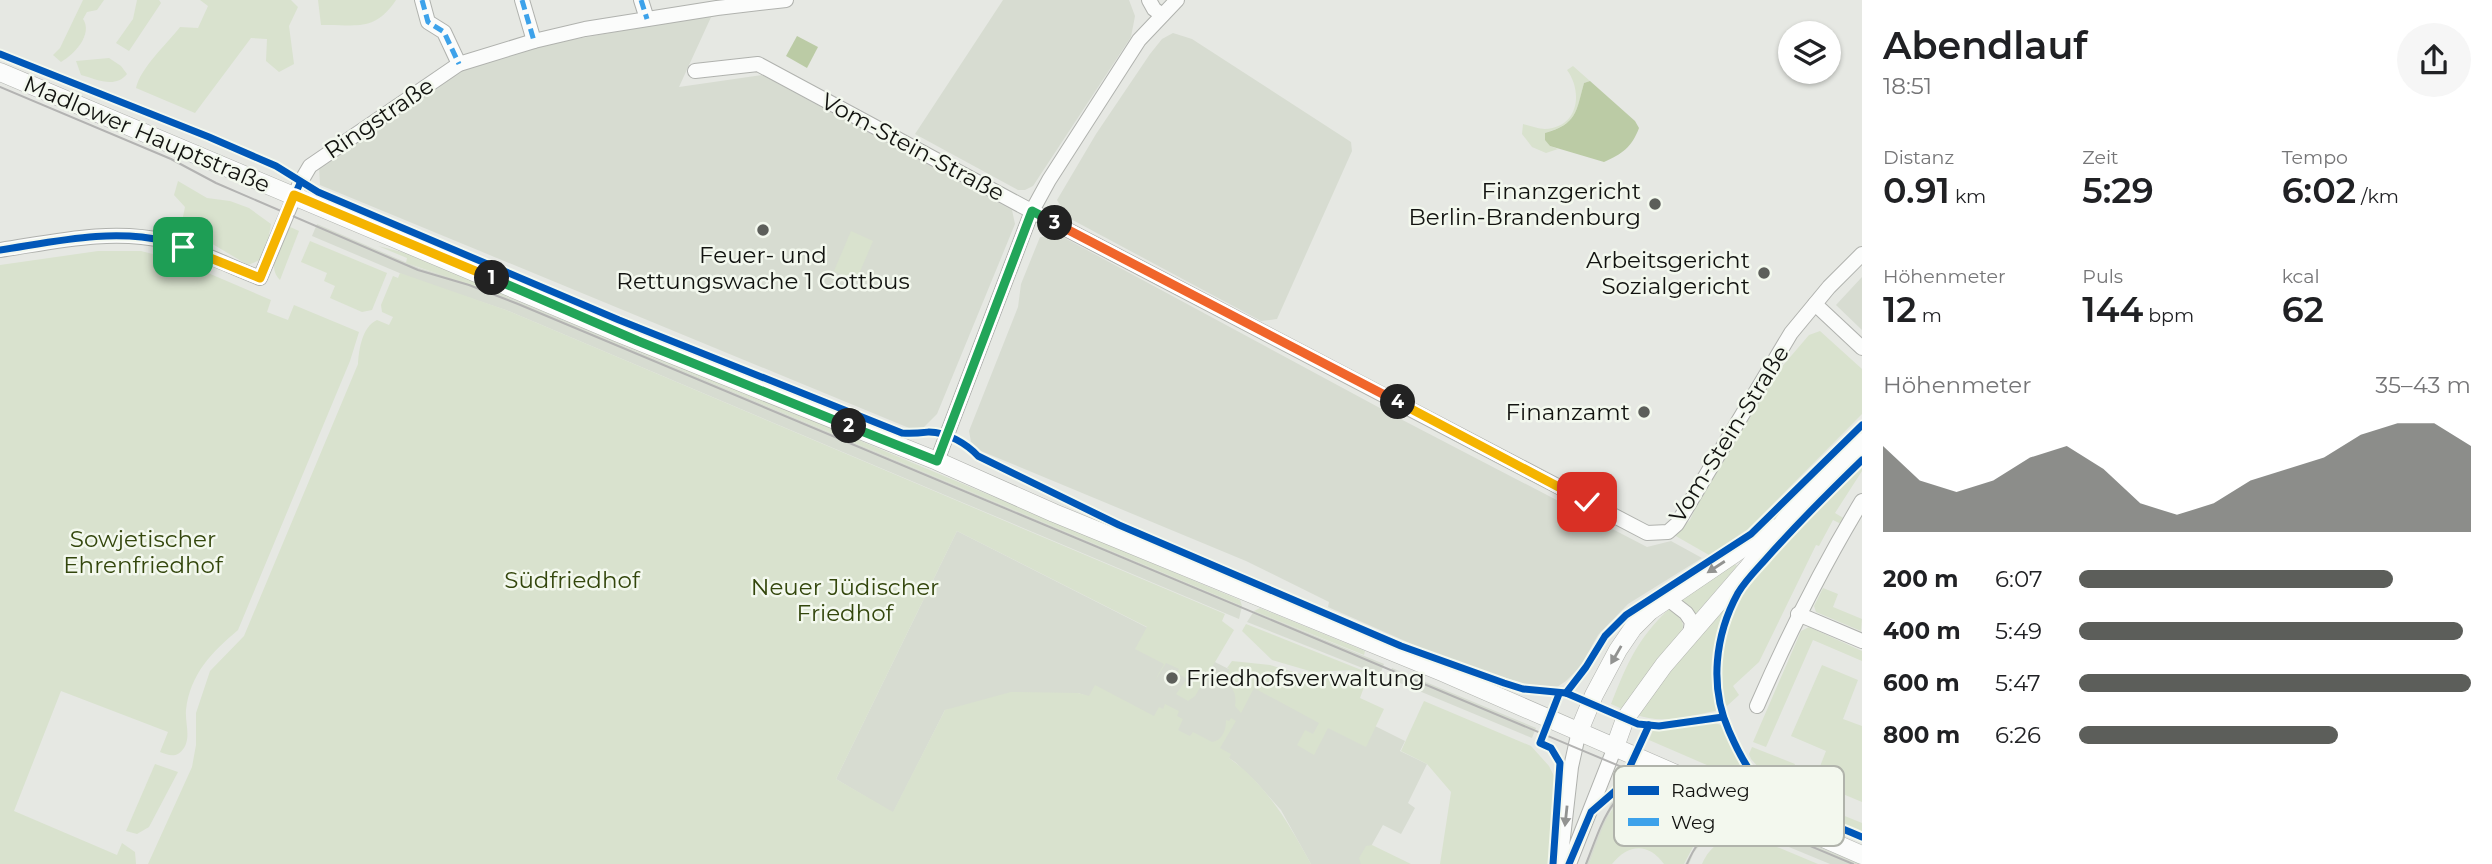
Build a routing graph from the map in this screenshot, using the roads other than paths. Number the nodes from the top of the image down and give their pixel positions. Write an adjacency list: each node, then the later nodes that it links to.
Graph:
1 (422, 0): 9 (street, Ringstraße)
2 (522, 0): 8 (street)
3 (641, 0): 7 (street)
4 (786, 0): 7 (street, Ringstraße)
5 (1151, 0): 6 (street)
6 (1170, 7): 13 (street)
7 (647, 19): 8 (street, Ringstraße)
8 (534, 41): 9 (street, Ringstraße)
9 (459, 64): 12 (street, Ringstraße)
10 (695, 71): 13 (street, Vom-Stein-Straße)
11 (0, 72): 12 (main road, Madlower Hauptstraße)
12 (294, 195): 14 (street, Ringstraße); 19 (main road, Madlower Hauptstraße)
13 (1032, 211): 16 (street, Vom-Stein-Straße); 19 (street)
14 (0, 250)
15 (1862, 254): 16 (street, Vom-Stein-Straße)
16 (1815, 304): 17 (street)
17 (1862, 348)
18 (1862, 442): 21 (main road)
19 (937, 461): 27 (main road, Madlower Hauptstraße)
20 (1862, 501): 23 (street)
21 (1791, 513): 22 (main road, one-way to 22); 24 (main road)
22 (1668, 598): 24 (street); 27 (main road, one-way to 27)
23 (1798, 614): 25 (street); 26 (street)
24 (1690, 634): 28 (main road)
25 (1862, 641)
26 (1757, 706)
27 (1579, 731): 28 (main road, Madlower Hauptstraße); 32 (street, one-way to 32)
28 (1615, 747): 29 (main road, Madlower Hauptstraße); 33 (street)
29 (1658, 766)
30 (1841, 846): 31 (main road, Madlower Hauptstraße)
31 (1862, 855)
32 (1560, 864)
33 (1569, 864)

